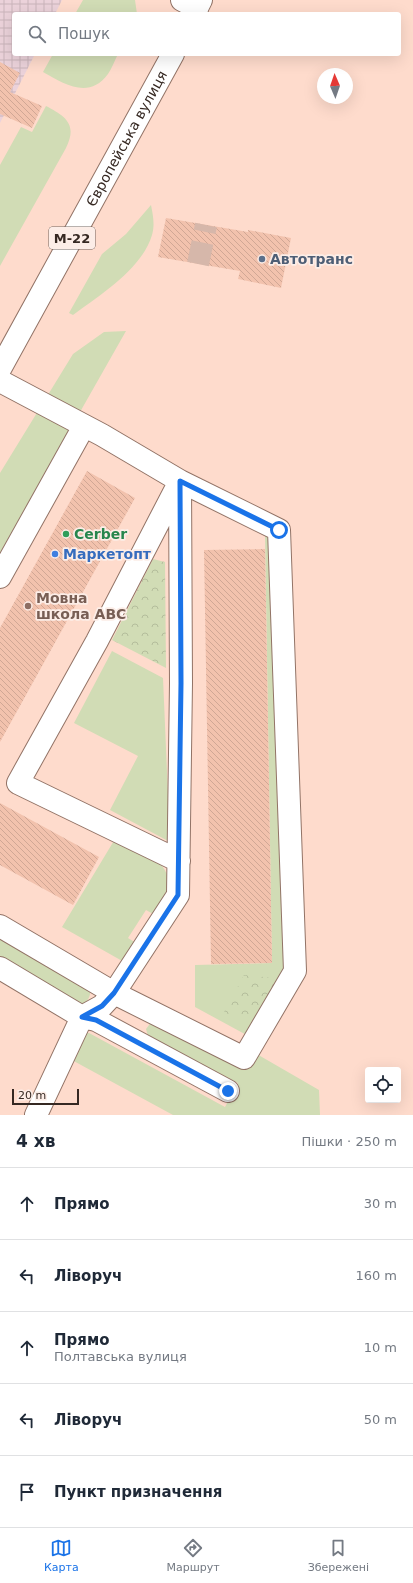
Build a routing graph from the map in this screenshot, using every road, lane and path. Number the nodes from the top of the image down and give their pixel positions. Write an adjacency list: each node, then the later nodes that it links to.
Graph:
1 (172, 56): 2 (main road, Європейська вулиця / М-22)
2 (0, 369)
3 (0, 381): 4 (main road)
4 (84, 426): 5 (main road); 6 (main road)
5 (180, 481): 7 (main road); 7 (main road); 10 (main road)
6 (0, 577)
7 (179, 861): 10 (main road)
8 (0, 926): 10 (main road)
9 (0, 968): 11 (main road)
10 (114, 993): 11 (main road)
11 (82, 1017): 12 (main road); 13 (main road)
12 (228, 1091)
13 (36, 1115)

